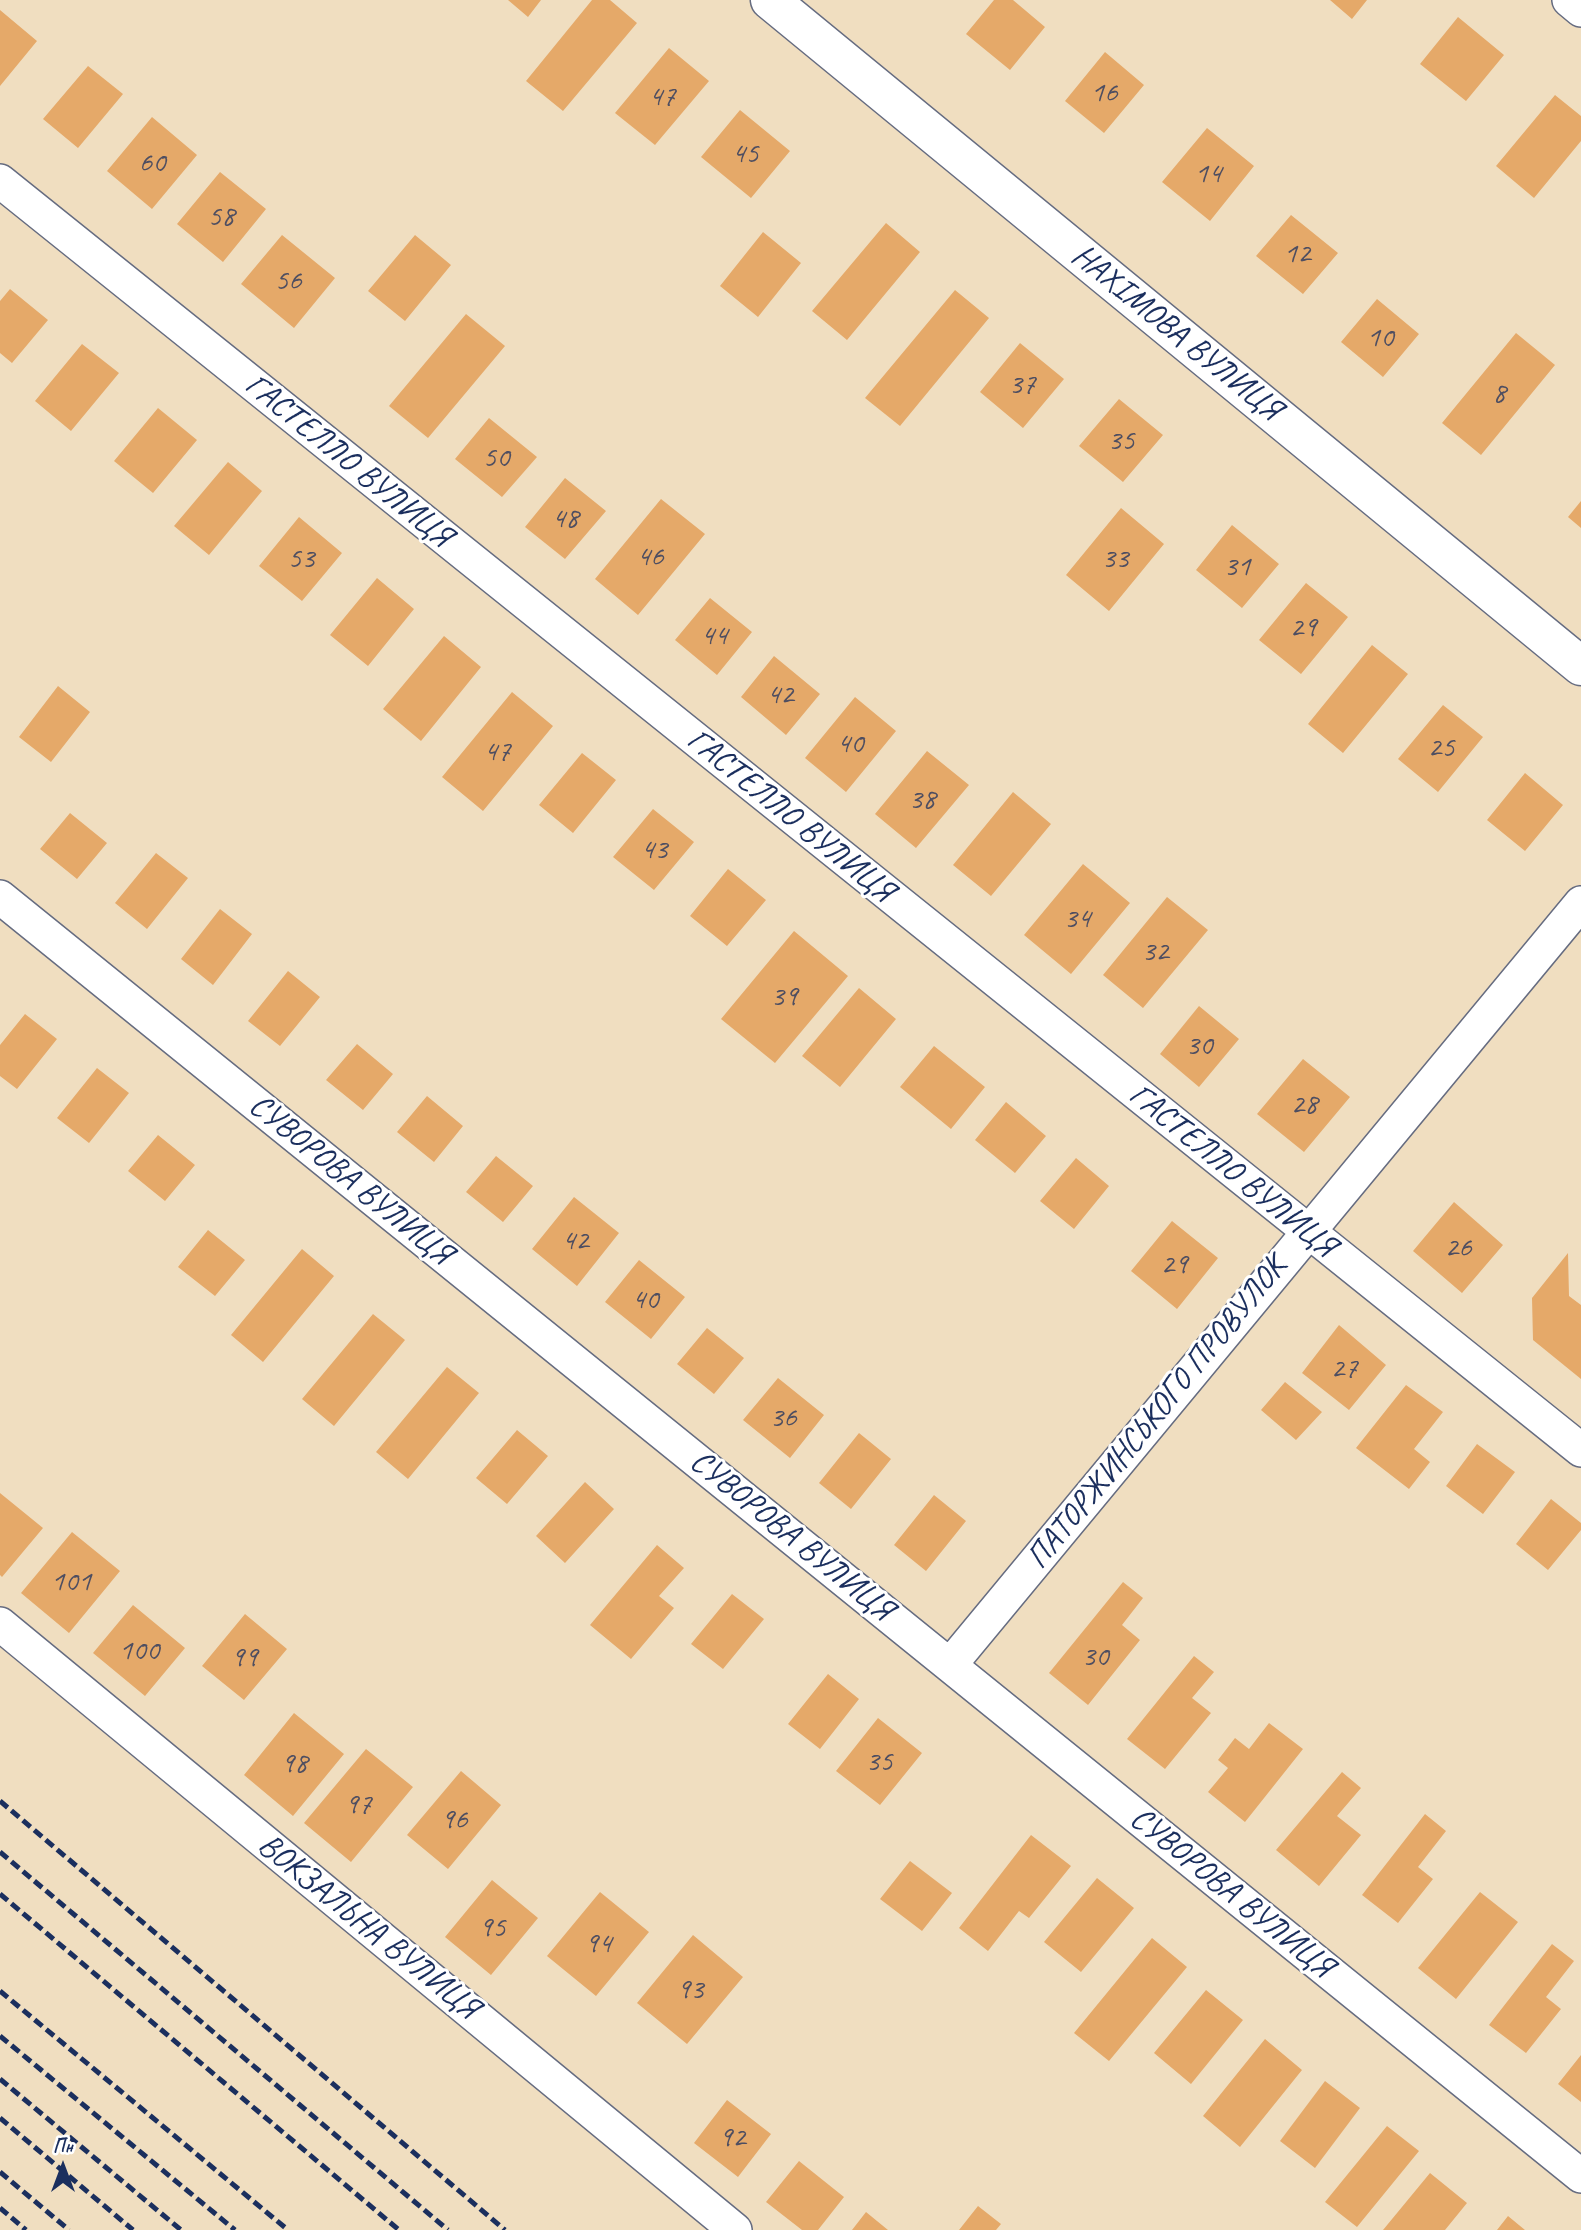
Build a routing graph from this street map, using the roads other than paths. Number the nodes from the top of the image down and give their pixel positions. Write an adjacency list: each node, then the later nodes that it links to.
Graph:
1 (770, 0): 5 (main road, НАХІМОВА ВУЛИЦЯ)
2 (1569, 0): 3 (street)
3 (1581, 10)
4 (0, 181): 8 (street, ГАСТЕЛЛО ВУЛИЦЯ)
5 (1581, 666)
6 (0, 897): 11 (street, СУВОРОВА ВУЛИЦЯ)
7 (1581, 904): 8 (street, ПАТОРЖИНСЬКОГО ПРОВУЛОК)
8 (1307, 1231): 9 (street, ГАСТЕЛЛО ВУЛИЦЯ); 11 (street, ПАТОРЖИНСЬКОГО ПРОВУЛОК)
9 (1581, 1450)
10 (0, 1624): 13 (street, ВОКЗАЛЬНА ВУЛИЦЯ)
11 (950, 1665): 12 (street, СУВОРОВА ВУЛИЦЯ)
12 (1581, 2176)
13 (735, 2230)

